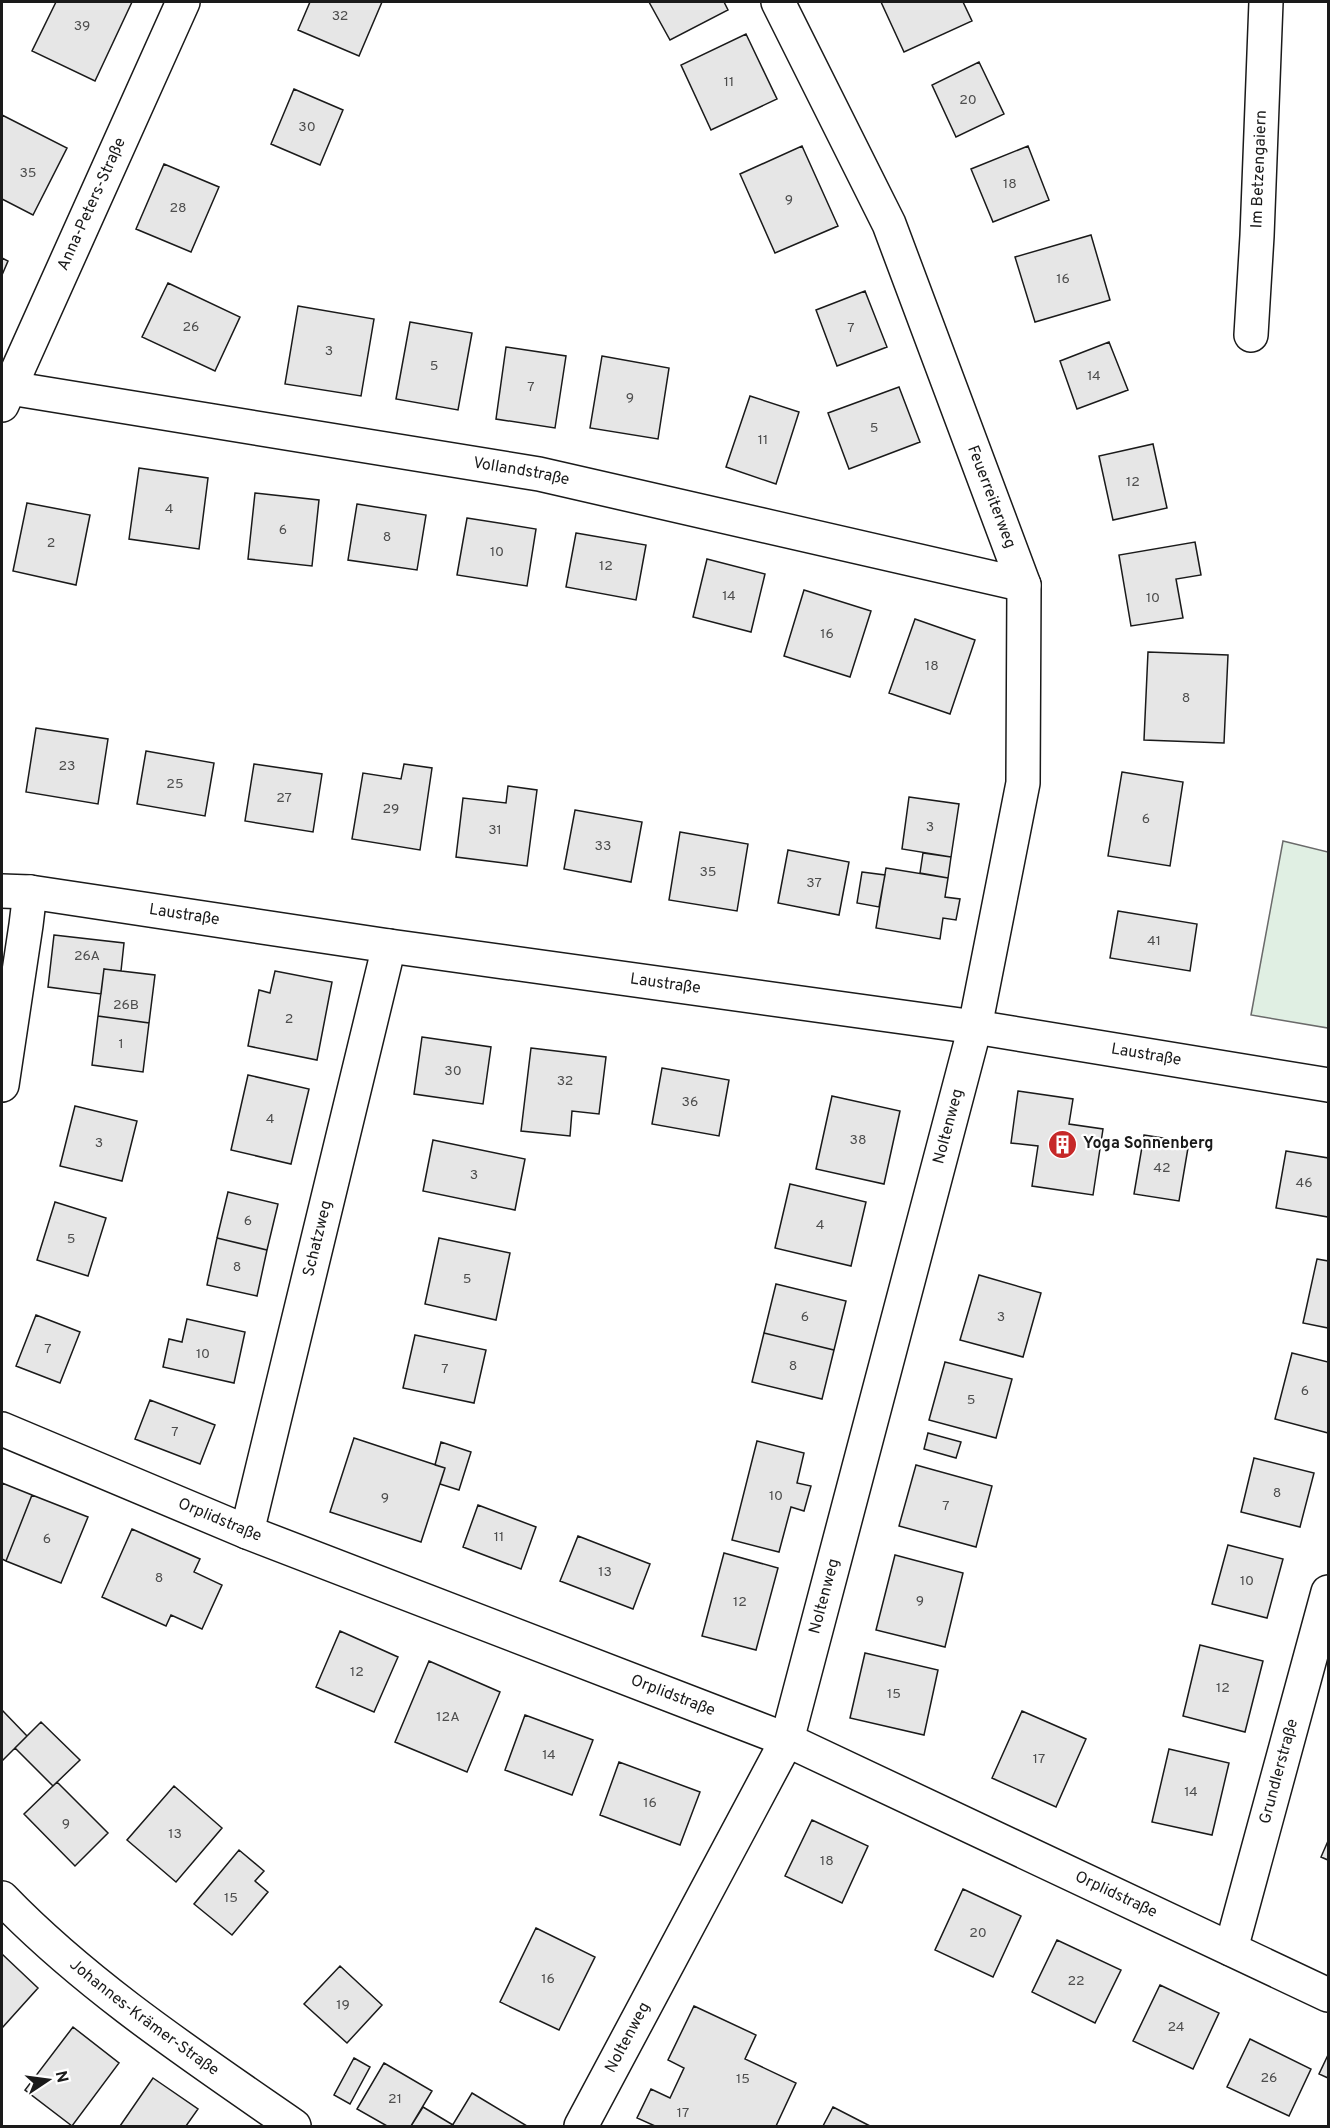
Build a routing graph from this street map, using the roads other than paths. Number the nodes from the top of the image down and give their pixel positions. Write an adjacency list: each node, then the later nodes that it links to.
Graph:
1 (183, 2): 5 (street, Anna-Peters-Straße)
2 (778, 2): 6 (street, Feuerreiterweg)
3 (1266, 2): 4 (street, Im Betzengaiern)
4 (1251, 335)
5 (6, 397): 6 (street, Vollandstraße)
6 (1024, 585): 9 (street, Feuerreiterweg)
7 (16, 892): 8 (street, Laustraße); 10 (street)
8 (389, 946): 9 (street, Laustraße); 13 (street, Schatzweg)
9 (975, 1027): 11 (street, Laustraße); 15 (street, Noltenweg)
10 (2, 1085)
11 (1329, 1085)
12 (2, 1429): 13 (street, Orplidstraße)
13 (248, 1532): 15 (street, Orplidstraße)
14 (1329, 1592): 17 (street, Grundlerstraße)
15 (787, 1740): 17 (street, Orplidstraße); 20 (street, Noltenweg)
16 (2, 1898): 19 (street, Johannes-Krämer-Straße)
17 (1231, 1948): 18 (street, Orplidstraße)
18 (1329, 1995)
19 (294, 2127)
20 (581, 2127)

